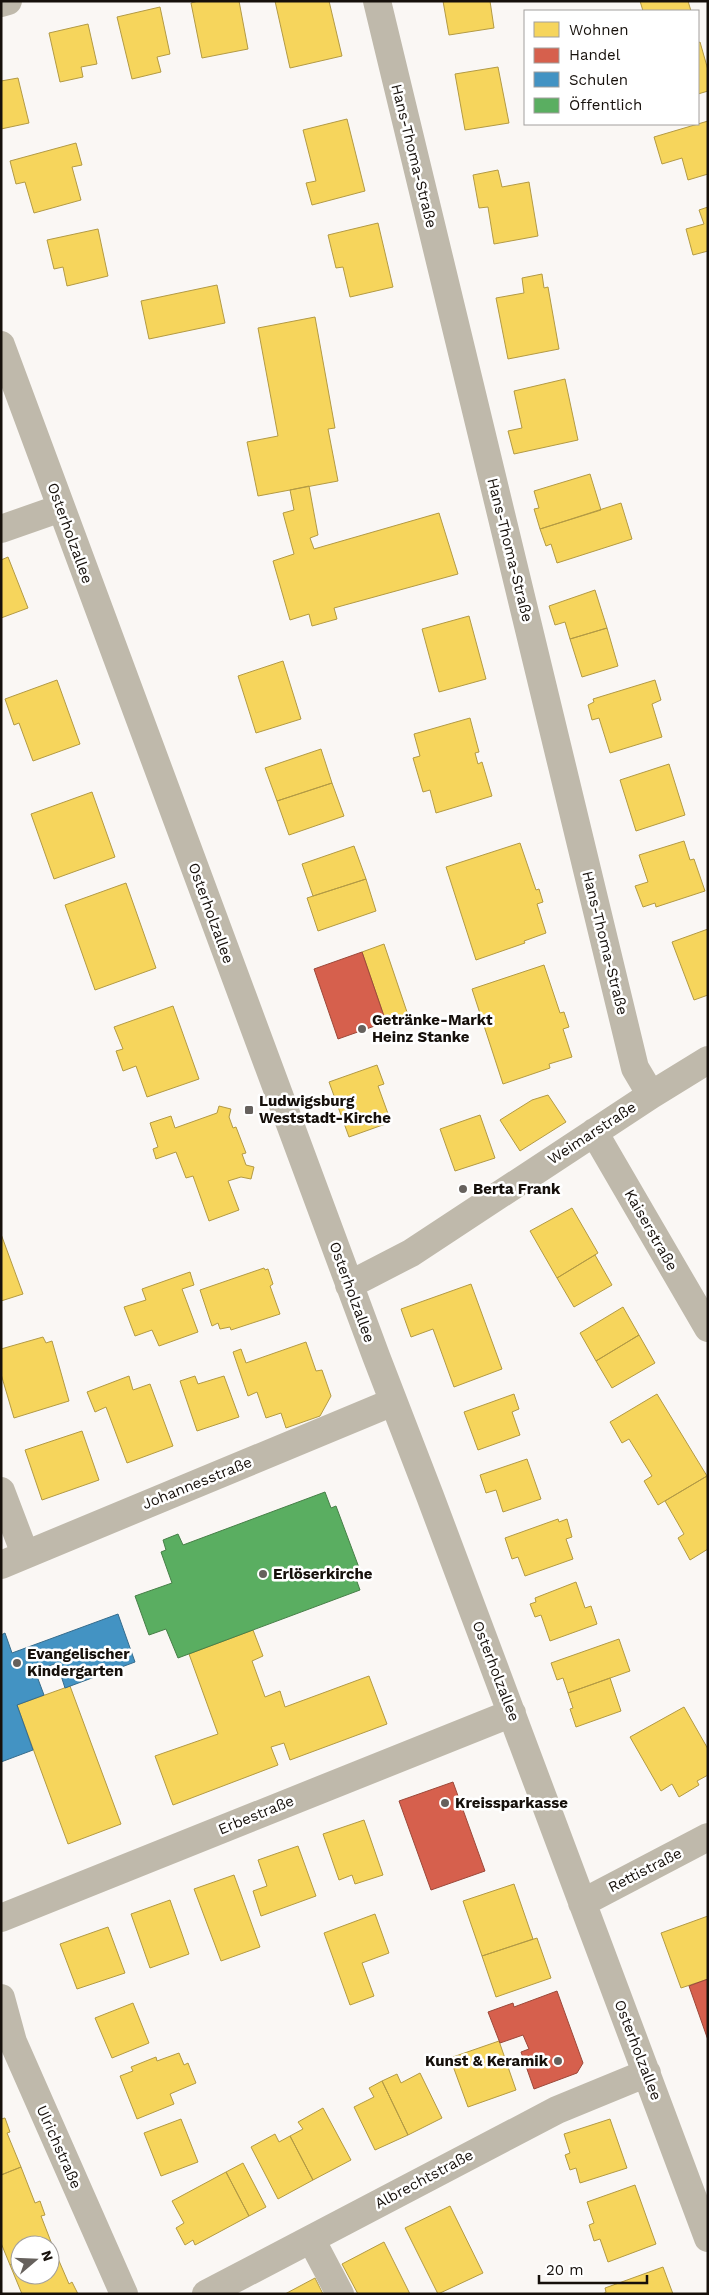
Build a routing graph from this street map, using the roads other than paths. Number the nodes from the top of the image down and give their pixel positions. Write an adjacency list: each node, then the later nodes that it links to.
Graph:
1 (8, 1): 3 (street)
2 (377, 1): 8 (street, Hans-Thoma-Straße)
3 (1, 3)
4 (1, 345): 5 (street, Osterholzallee)
5 (61, 508): 6 (street); 10 (street, Osterholzallee)
6 (1, 529)
7 (708, 1060): 8 (street, Weimarstraße)
8 (651, 1095): 9 (street, Weimarstraße)
9 (594, 1132): 10 (street, Weimarstraße); 11 (street, Kaiserstraße)
10 (349, 1285): 12 (street, Osterholzallee)
11 (708, 1328)
12 (393, 1402): 14 (street, Johannesstraße); 15 (street, Osterholzallee)
13 (1, 1491): 14 (street)
14 (13, 1560)
15 (512, 1713): 17 (street, Osterholzallee); 18 (street, Erbestraße)
16 (708, 1837): 17 (street, Rettistraße)
17 (582, 1903): 21 (street, Osterholzallee)
18 (1, 1918)
19 (1, 1998): 20 (street, Ulrichstraße)
20 (7, 2045): 24 (street, Ulrichstraße)
21 (646, 2073): 22 (street, Osterholzallee); 23 (street, Albrechtstraße)
22 (708, 2238)
23 (311, 2239): 25 (street, Albrechtstraße); 26 (street)
24 (124, 2294)
25 (206, 2294)
26 (340, 2294)

